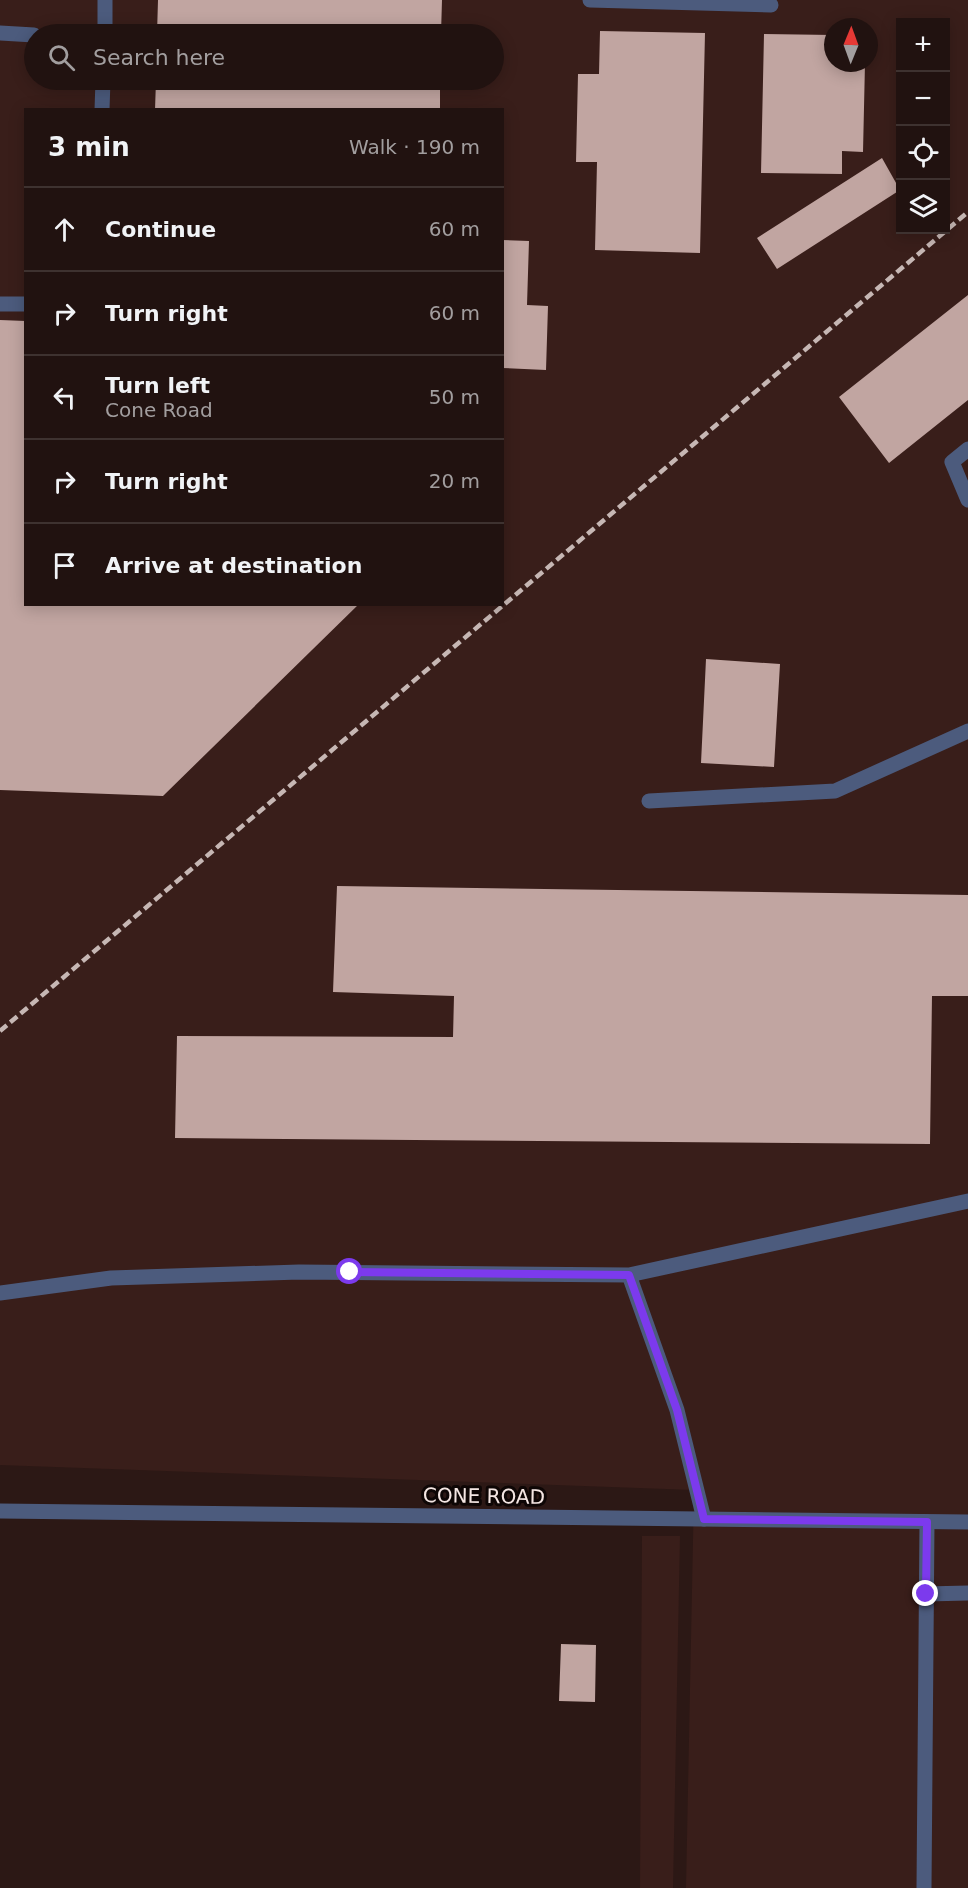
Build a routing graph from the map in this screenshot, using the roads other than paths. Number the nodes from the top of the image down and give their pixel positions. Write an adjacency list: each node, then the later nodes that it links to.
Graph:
1 (105, 0): 4 (street)
2 (590, 0): 3 (street)
3 (771, 5)
4 (105, 24)
5 (0, 33): 6 (street)
6 (24, 34)
7 (103, 90): 8 (street)
8 (102, 108)
9 (0, 304): 10 (street)
10 (24, 304)
11 (968, 449): 12 (street)
12 (968, 500)
13 (968, 731): 14 (street)
14 (649, 801)
15 (968, 1201): 16 (street)
16 (629, 1275): 17 (street); 19 (street)
17 (0, 1293)
18 (0, 1511): 19 (street, CONE ROAD)
19 (704, 1519): 20 (street, CONE ROAD)
20 (927, 1522): 21 (street, CONE ROAD); 23 (street)
21 (968, 1522)
22 (968, 1593): 23 (street)
23 (926, 1594): 24 (street)
24 (924, 1888)

